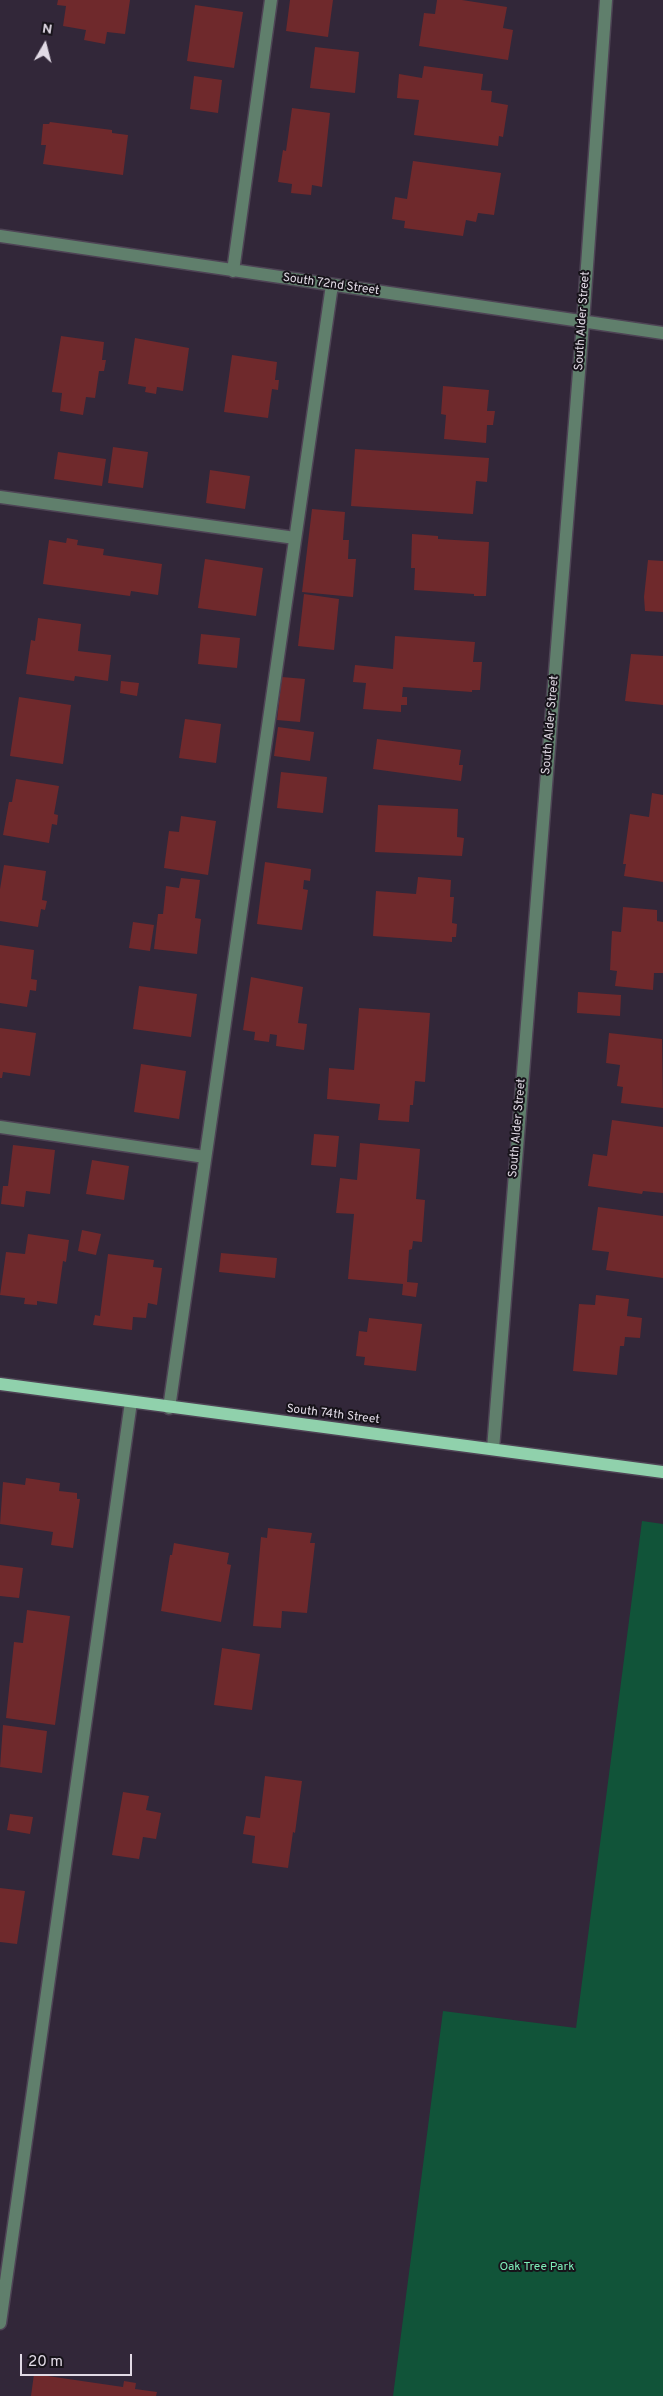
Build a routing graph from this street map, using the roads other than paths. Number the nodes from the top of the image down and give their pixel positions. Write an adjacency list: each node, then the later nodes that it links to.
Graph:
1 (272, 0): 4 (street)
2 (606, 0): 6 (street, South Alder Street)
3 (0, 236): 4 (street, South 72nd Street)
4 (233, 270): 5 (street, South 72nd Street)
5 (332, 285): 6 (street, South 72nd Street); 9 (street)
6 (583, 322): 7 (street, South 72nd Street); 15 (street, South Alder Street)
7 (663, 333)
8 (0, 497): 9 (street)
9 (295, 538): 11 (street)
10 (0, 1127): 11 (street)
11 (205, 1157): 14 (street)
12 (0, 1384): 13 (main road, South 74th Street)
13 (131, 1402): 14 (main road, South 74th Street); 17 (street)
14 (169, 1408): 15 (main road, South 74th Street)
15 (493, 1449): 16 (main road, South 74th Street)
16 (663, 1472)
17 (0, 2323)

